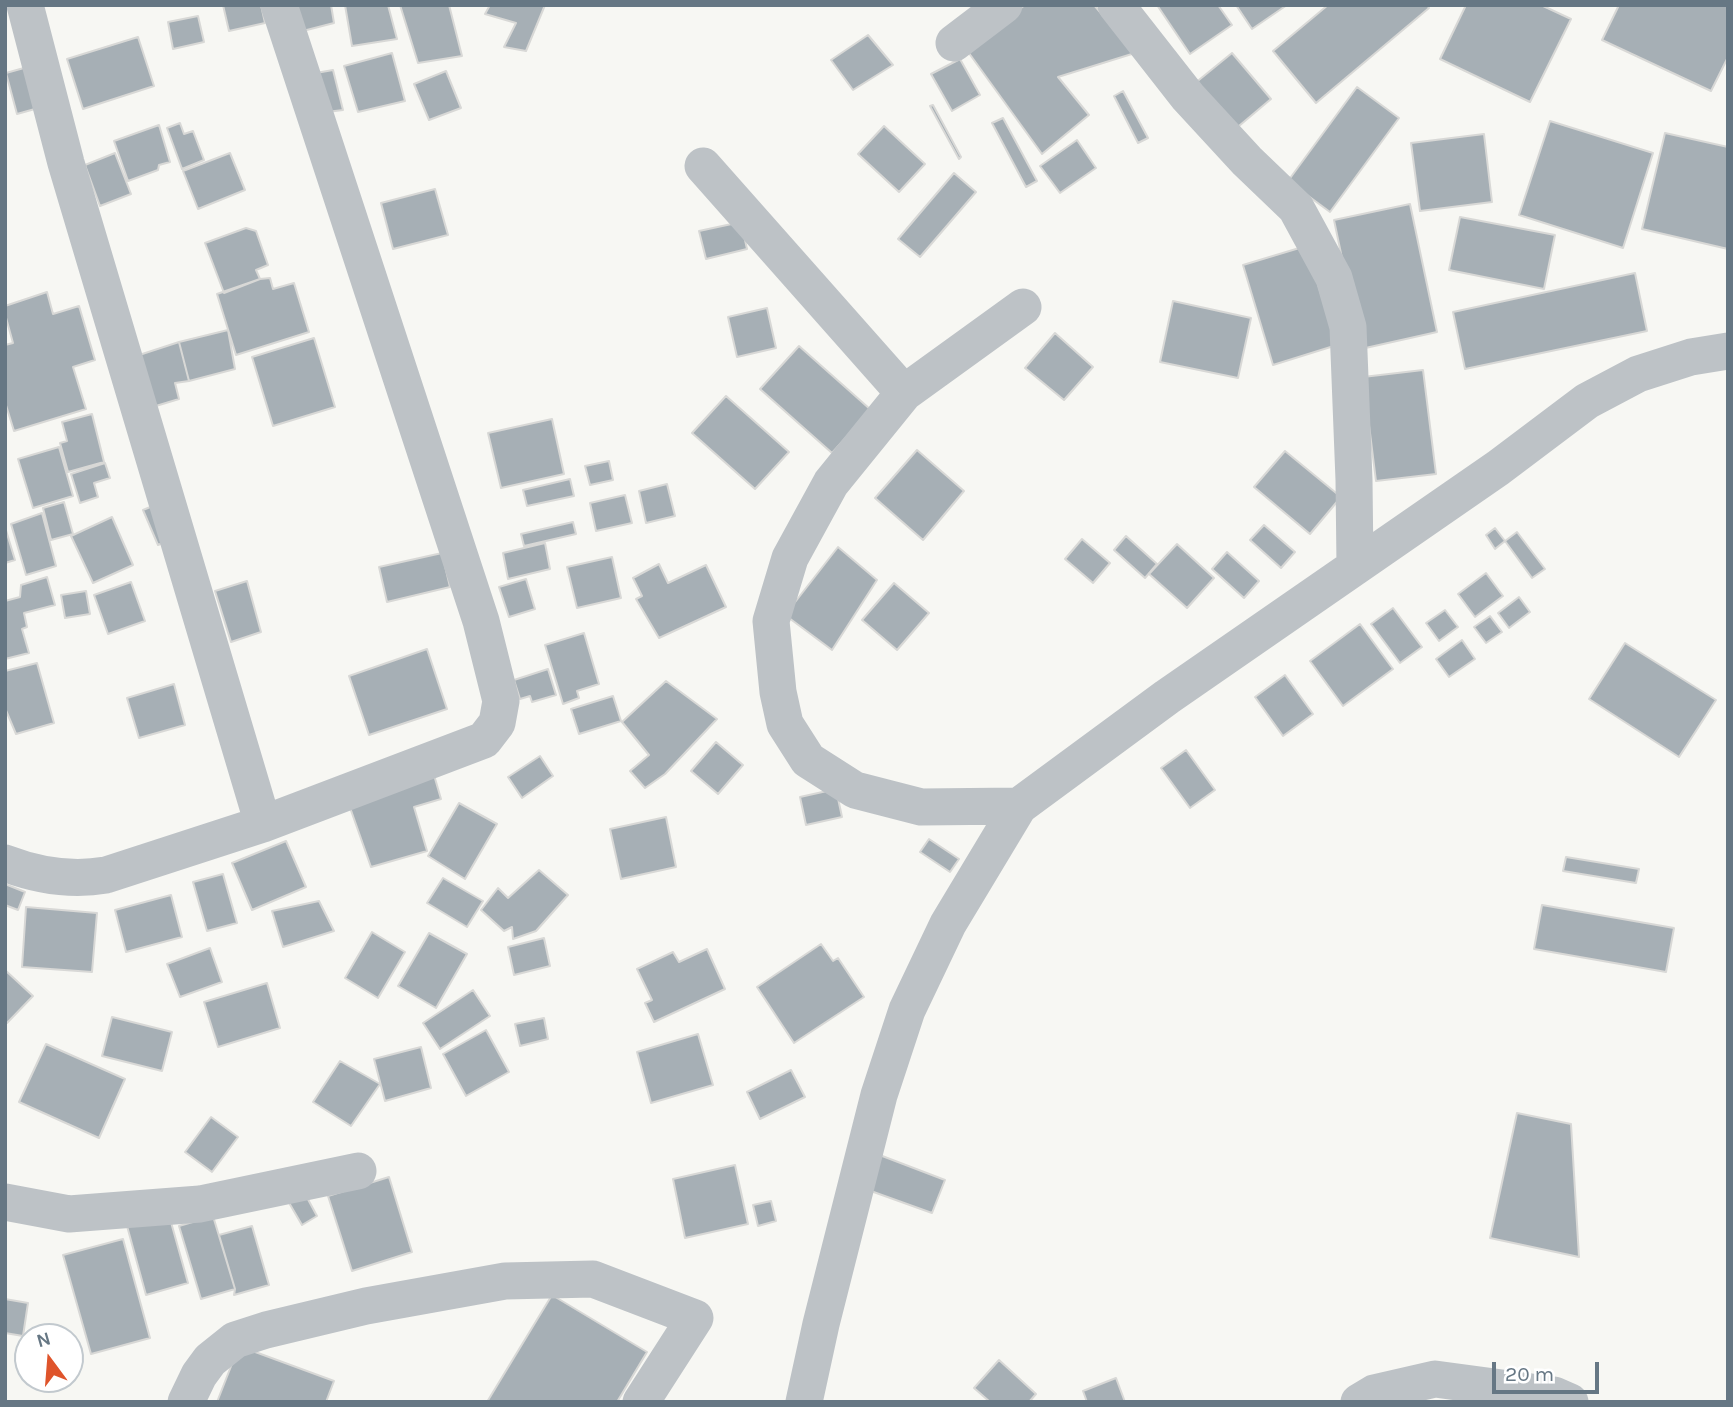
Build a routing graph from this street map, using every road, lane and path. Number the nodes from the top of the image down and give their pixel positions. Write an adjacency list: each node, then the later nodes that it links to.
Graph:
1 (24, 5): 12 (street)
2 (279, 5): 12 (street)
3 (1004, 5): 5 (street)
4 (1116, 5): 10 (street)
5 (954, 43)
6 (703, 166): 9 (street)
7 (1023, 307): 9 (street)
8 (1728, 351): 10 (street)
9 (904, 393): 11 (street)
10 (1355, 566): 11 (street)
11 (1019, 806): 18 (street)
12 (263, 824): 13 (street)
13 (5, 863)
14 (358, 1171): 15 (street)
15 (5, 1202)
16 (186, 1402): 17 (street)
17 (641, 1402)
18 (804, 1402)
19 (1359, 1402): 20 (street)
20 (1570, 1402)

